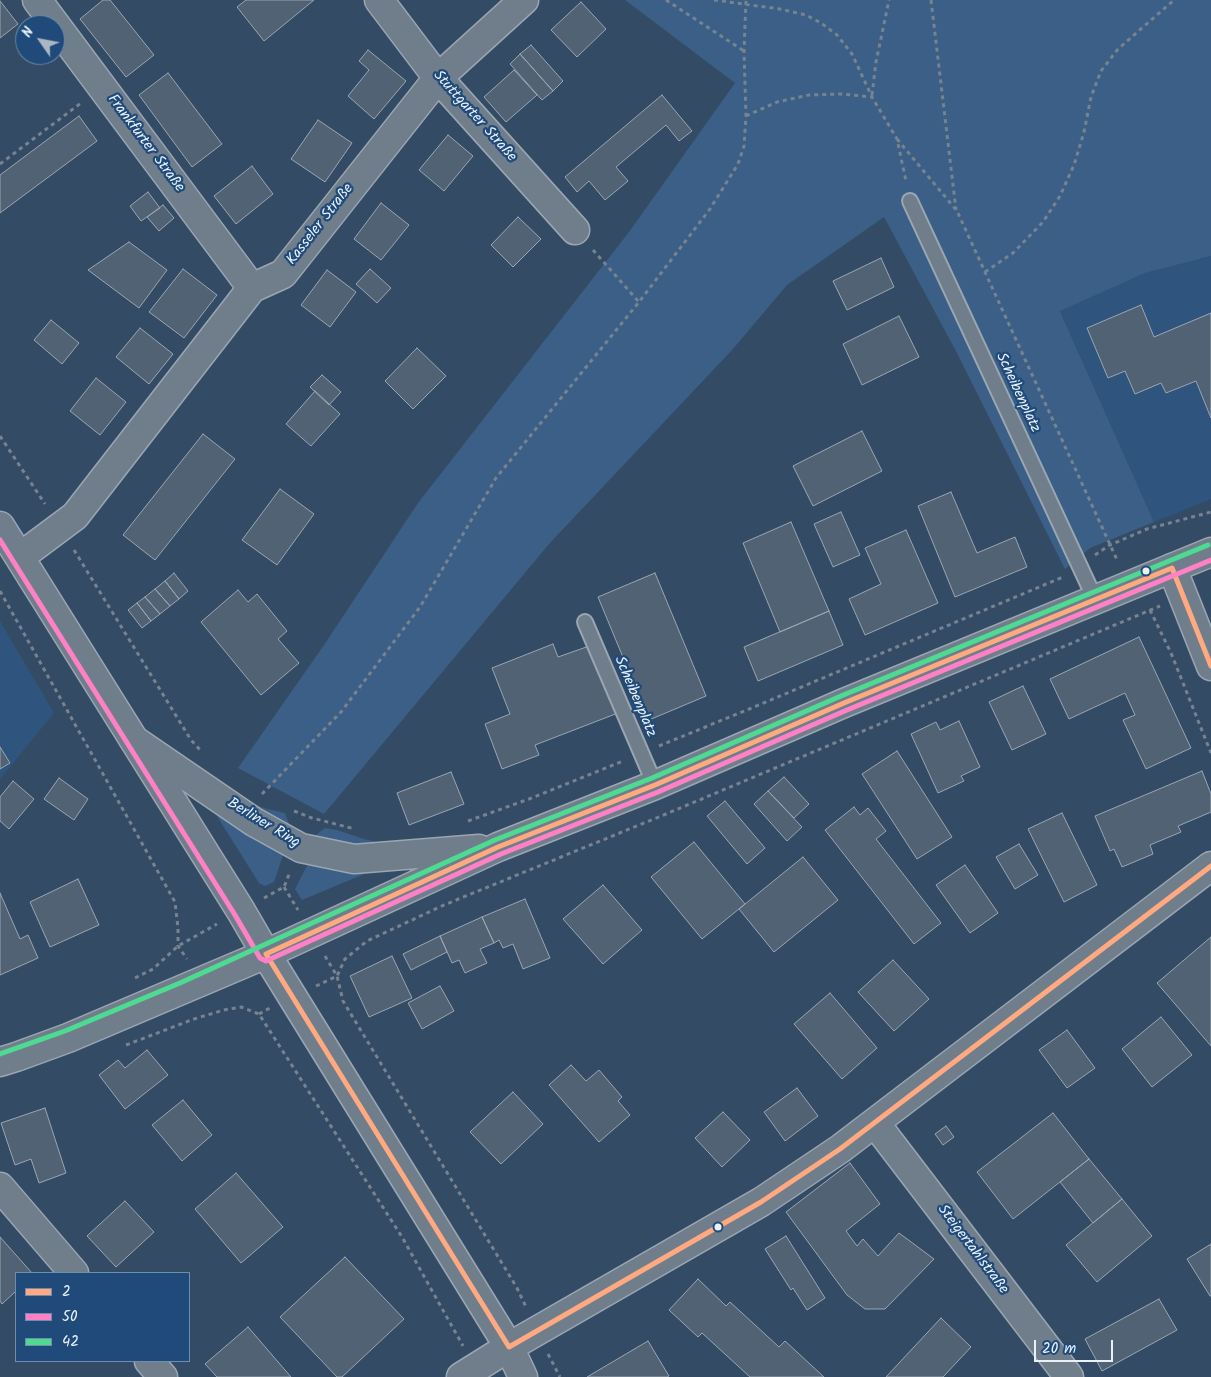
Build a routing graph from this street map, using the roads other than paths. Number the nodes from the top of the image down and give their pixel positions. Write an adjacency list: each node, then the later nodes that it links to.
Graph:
1 (36, 0): 7 (street, Frankfurter Straße)
2 (379, 0): 4 (street, Stuttgarter Straße)
3 (524, 0): 4 (street, Kasseler Straße)
4 (438, 78): 6 (street, Stuttgarter Straße); 7 (street, Kasseler Straße)
5 (910, 201): 12 (lane, Scheibenplatz)
6 (575, 230)
7 (252, 288): 10 (street, Kasseler Straße)
8 (0, 526): 10 (street, Berliner Ring)
9 (1211, 552): 11 (street)
10 (20, 557): 15 (street, Berliner Ring)
11 (1172, 568): 12 (street); 14 (street)
12 (1095, 599): 16 (street)
13 (584, 622): 16 (lane, Scheibenplatz)
14 (1211, 666)
15 (134, 740): 17 (street, Berliner Ring); 19 (street, Berliner Ring)
16 (655, 785): 17 (street)
17 (498, 847): 19 (street)
18 (1211, 866): 21 (street)
19 (266, 954): 20 (street); 24 (street, Berliner Ring)
20 (0, 1062)
21 (875, 1123): 24 (street); 29 (street, Steigertahlstraße)
22 (0, 1187): 23 (street)
23 (73, 1272)
24 (509, 1347): 26 (street); 28 (street, Berliner Ring)
25 (150, 1362): 27 (street)
26 (468, 1372)
27 (163, 1377)
28 (523, 1377)
29 (1069, 1377)

